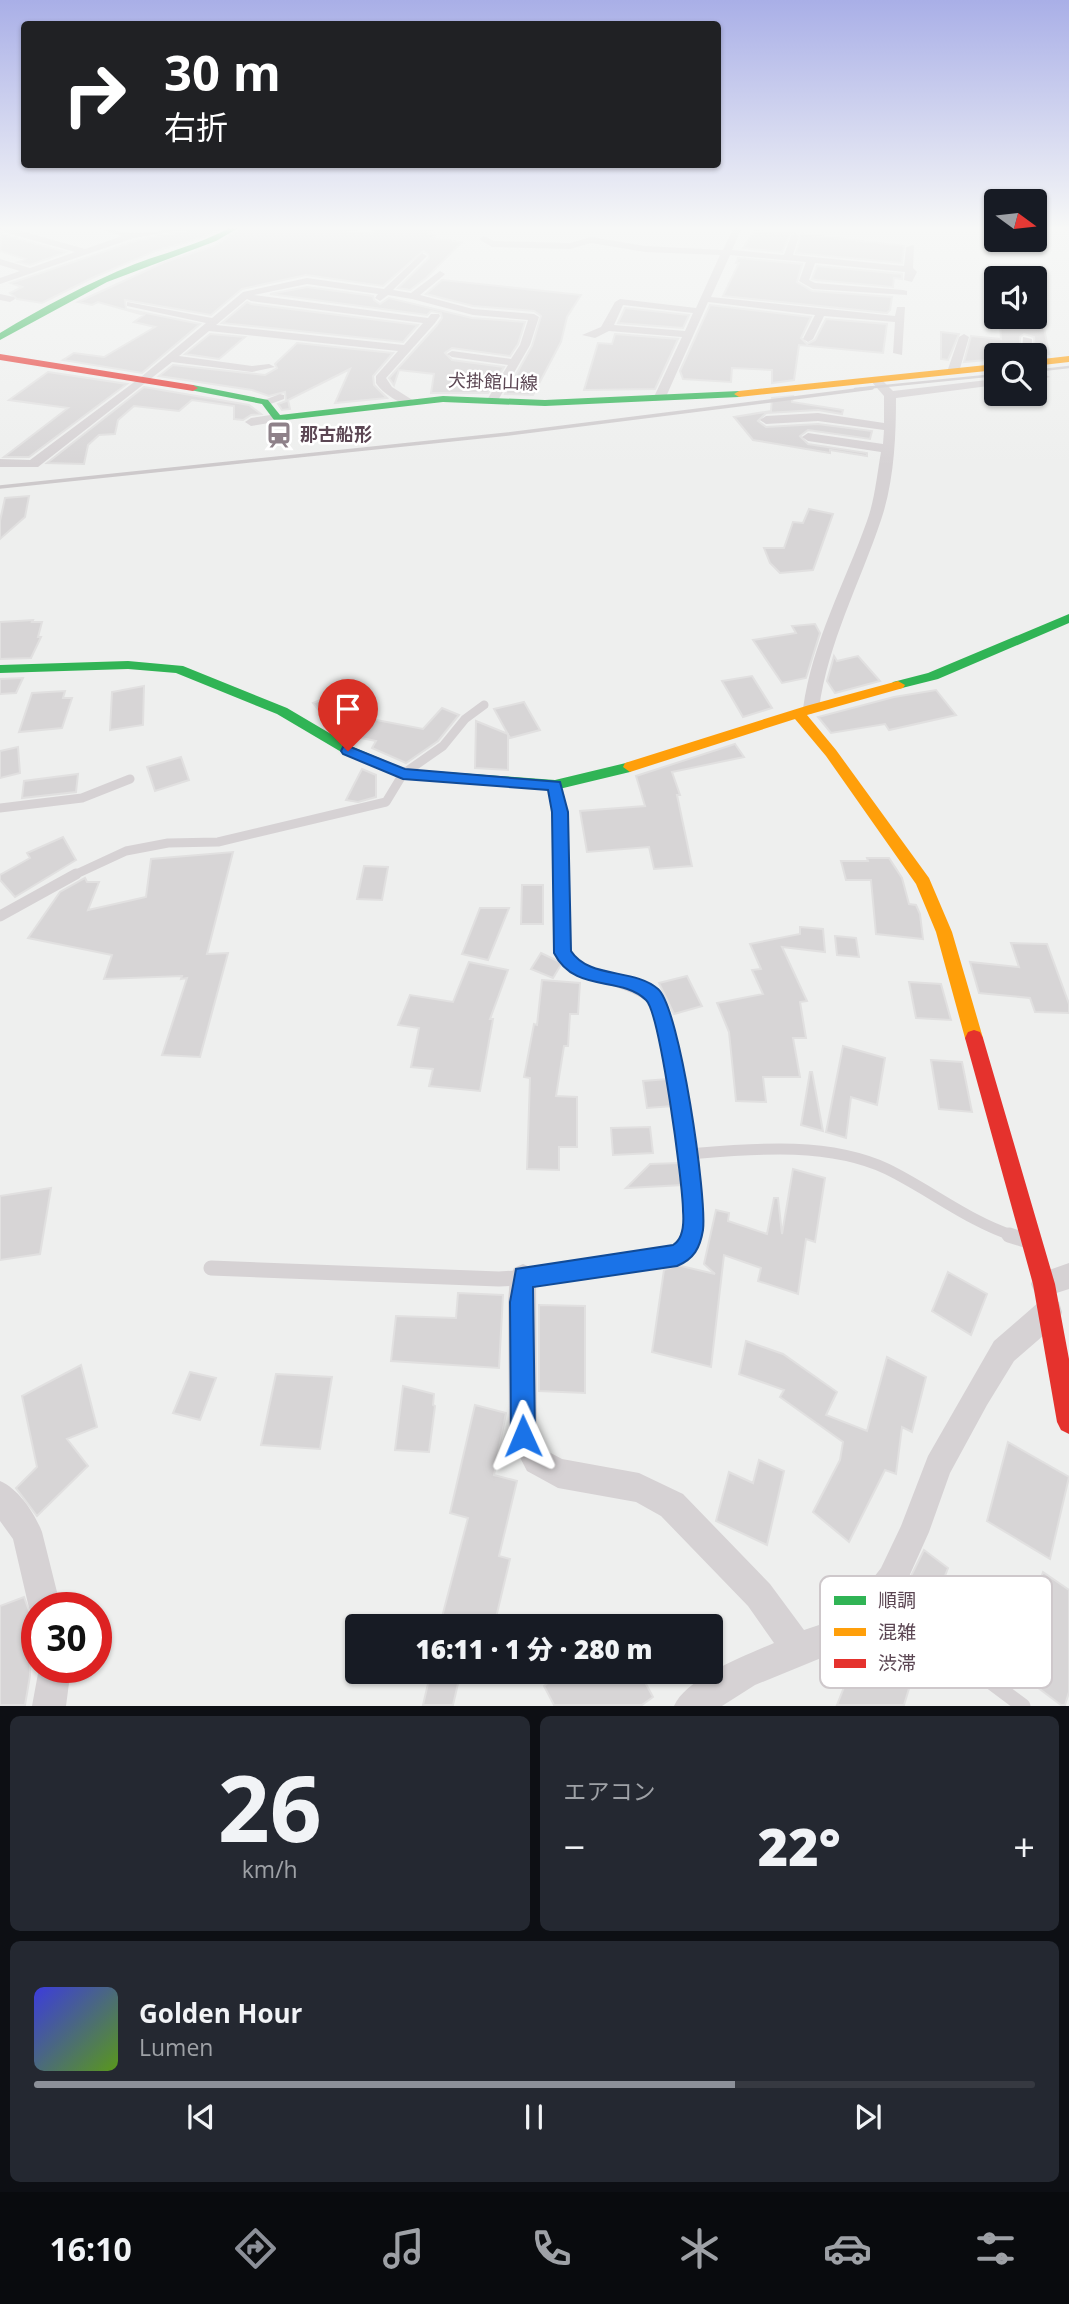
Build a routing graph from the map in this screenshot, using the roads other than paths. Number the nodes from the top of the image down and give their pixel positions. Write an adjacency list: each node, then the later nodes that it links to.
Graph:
1 (50, 307): 20 (main road)
2 (141, 307): 16 (street)
3 (232, 307): 16 (street)
4 (313, 307): 15 (street)
5 (443, 307): 15 (street)
6 (450, 307): 31 (street)
7 (618, 307): 17 (street)
8 (660, 307): 12 (street)
9 (701, 307): 12 (street)
10 (768, 307): 13 (street)
11 (901, 307): 14 (street)
12 (699, 311): 18 (street)
13 (821, 313): 14 (street); 23 (street)
14 (899, 319): 26 (street)
15 (431, 321): 25 (street)
16 (209, 324): 25 (street); 29 (street)
17 (609, 328): 18 (street); 19 (street)
18 (686, 334): 40 (street)
19 (587, 335)
20 (0, 337)
21 (964, 337): 35 (street)
22 (1027, 338): 24 (street)
23 (808, 339)
24 (1027, 343)
25 (405, 348): 42 (street)
26 (898, 353)
27 (452, 354): 31 (street)
28 (0, 357): 36 (main road)
29 (167, 358): 32 (street); 36 (street)
30 (1069, 359): 34 (main road)
31 (515, 363): 41 (street)
32 (269, 367)
33 (984, 369): 35 (main road, 犬掛館山線)
34 (1047, 369)
35 (953, 372): 37 (main road, 犬掛館山線)
36 (145, 379): 43 (main road); 49 (street)
37 (877, 381): 39 (street); 40 (main road, 犬掛館山線)
38 (984, 383): 39 (street)
39 (890, 395): 46 (street)
40 (659, 398): 41 (main road, 犬掛館山線)
41 (493, 400): 42 (main road, 犬掛館山線)
42 (410, 403): 43 (main road, 犬掛館山線)
43 (278, 418): 45 (street)
44 (766, 420): 46 (street)
45 (251, 422)
46 (890, 426): 48 (street)
47 (808, 437): 48 (street)
48 (888, 449): 53 (street)
49 (0, 463)
50 (1069, 618): 53 (main road)
51 (0, 669): 54 (main road)
52 (484, 705): 54 (lane)
53 (805, 711): 56 (main road); 60 (main road)
54 (403, 774): 56 (main road); 58 (lane)
55 (130, 779): 57 (lane)
56 (555, 785): 59 (lane)
57 (0, 808)
58 (0, 916)
59 (687, 1154): 60 (lane); 62 (lane)
60 (1032, 1243): 63 (main road)
61 (211, 1268): 62 (lane)
62 (523, 1277): 69 (street)
63 (1054, 1291): 64 (main road); 66 (street)
64 (1069, 1422)
65 (0, 1496): 67 (street)
66 (893, 1576)
67 (41, 1592)
68 (820, 1641): 69 (street)
69 (797, 1649): 73 (street)
70 (53, 1683): 72 (street)
71 (999, 1688): 74 (lane)
72 (49, 1706)
73 (691, 1706)
74 (1023, 1706)

